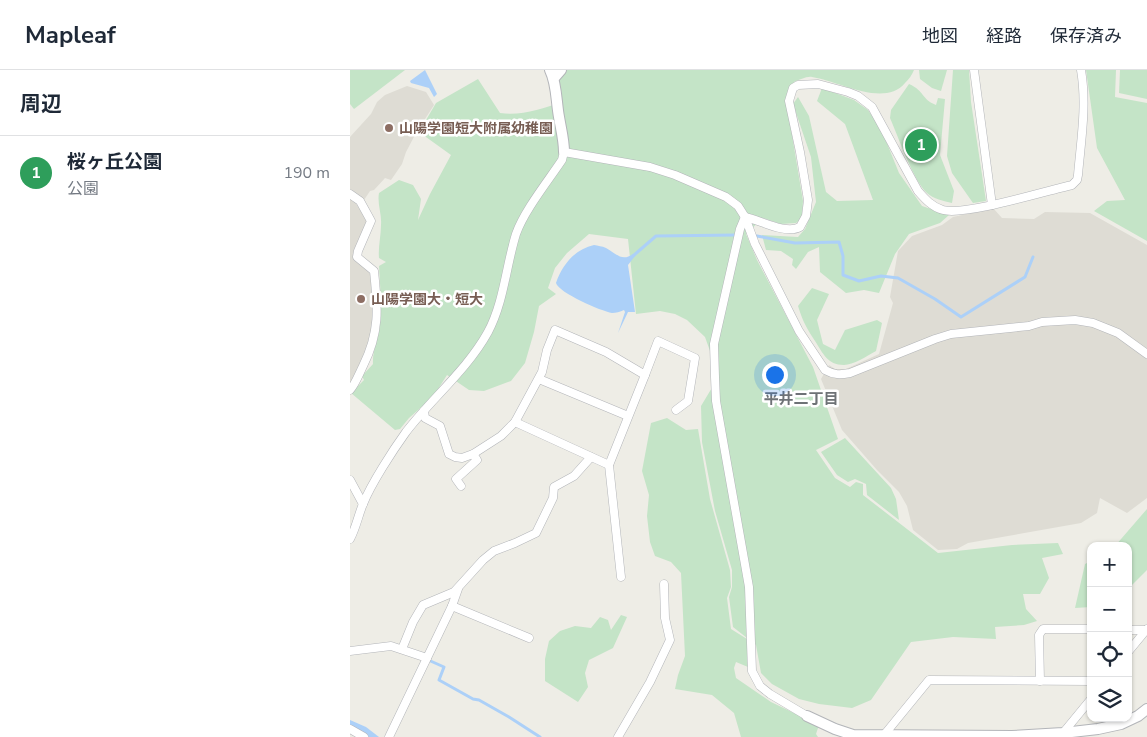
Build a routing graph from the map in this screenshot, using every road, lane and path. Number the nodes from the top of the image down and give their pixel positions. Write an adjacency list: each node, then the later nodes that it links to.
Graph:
1 (974, 70): 6 (street)
2 (1081, 70): 6 (street)
3 (555, 73): 4 (street)
4 (564, 152): 7 (street); 13 (street)
5 (350, 194): 11 (street)
6 (992, 205): 7 (street)
7 (745, 217): 8 (street); 39 (street)
8 (1147, 354)
9 (645, 375): 10 (street); 12 (street); 14 (street)
10 (538, 378): 14 (street); 15 (street)
11 (350, 390)
12 (676, 410)
13 (424, 411): 16 (street); 21 (street)
14 (628, 416): 18 (street)
15 (515, 422): 16 (street); 17 (street)
16 (473, 454): 20 (street)
17 (590, 457): 18 (street); 25 (street)
18 (609, 465): 23 (street)
19 (350, 480): 21 (street)
20 (461, 486)
21 (363, 504): 22 (street)
22 (350, 539)
23 (622, 577)
24 (664, 584): 45 (street)
25 (458, 586): 26 (street); 32 (street)
26 (452, 606): 30 (street); 34 (street)
27 (1087, 629): 35 (street)
28 (1146, 629): 29 (street); 31 (street)
29 (1132, 630)
30 (529, 638)
31 (1132, 647)
32 (402, 649): 33 (street); 34 (street)
33 (350, 651)
34 (427, 659): 44 (street)
35 (1040, 681): 36 (street); 42 (street)
36 (1087, 681)
37 (1087, 704): 41 (street)
38 (1147, 709): 41 (street)
39 (807, 716): 42 (street)
40 (350, 729): 43 (street)
41 (1063, 734): 46 (street)
42 (884, 735): 46 (street)
43 (364, 737)
44 (389, 737)
45 (618, 737)
46 (924, 737)

